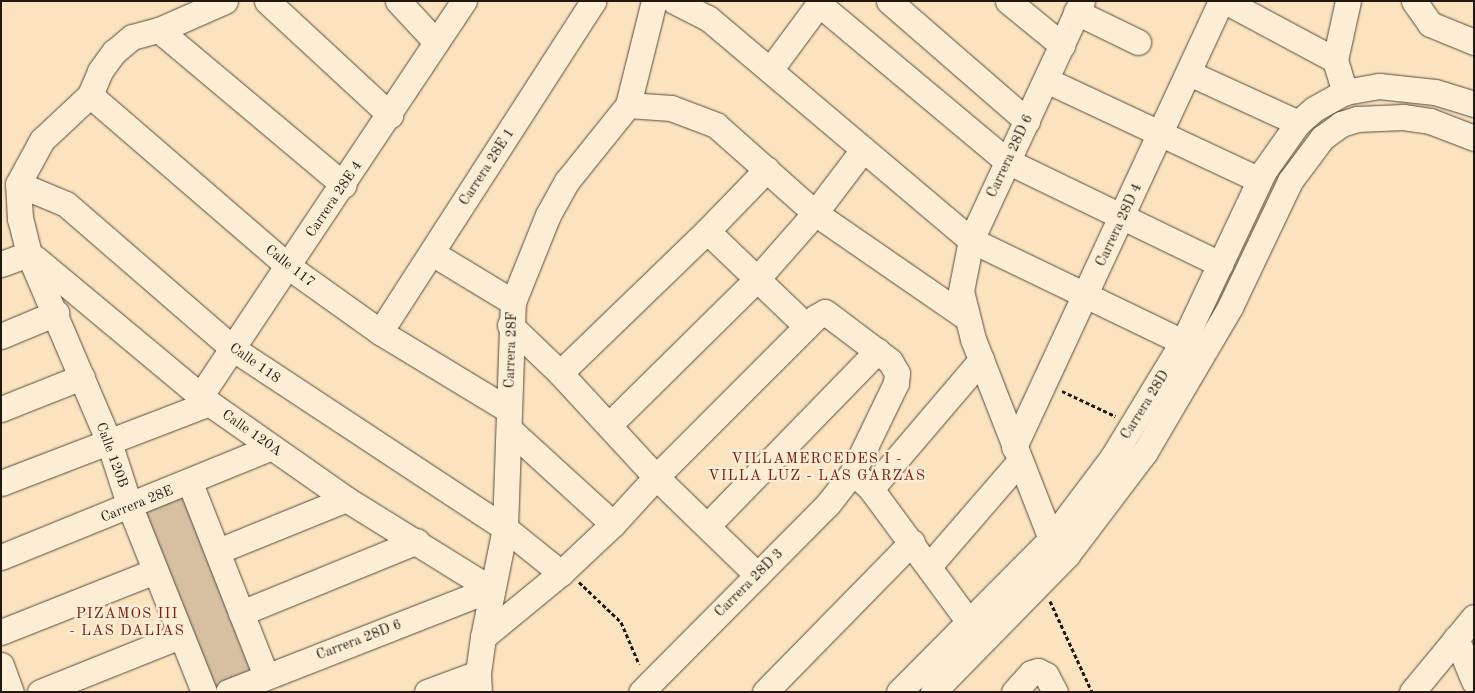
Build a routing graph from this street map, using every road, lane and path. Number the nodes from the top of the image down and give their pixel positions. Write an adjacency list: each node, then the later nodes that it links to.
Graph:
1 (225, 1): 16 (street)
2 (266, 1): 29 (street)
3 (398, 1): 17 (street)
4 (464, 1): 17 (street, Carrera 28E 4)
5 (593, 1): 44 (street, Carrera 28E 1)
6 (654, 1): 27 (street, Carrera 28F)
7 (674, 1): 22 (street)
8 (890, 1): 30 (street)
9 (1008, 1): 20 (street)
10 (1221, 1): 23 (street, Carrera 28D 4)
11 (1225, 1): 21 (street)
12 (1348, 1): 21 (street)
13 (1414, 1): 19 (street)
14 (820, 2): 22 (street); 35 (street)
15 (1079, 7): 18 (street); 20 (street, Carrera 28D 6)
16 (159, 30): 26 (street); 39 (street)
17 (435, 41): 29 (street, Carrera 28E 4)
18 (1138, 42)
19 (1474, 42)
20 (1062, 45): 24 (street, Carrera 28D 6)
21 (1335, 60): 25 (street)
22 (770, 70): 34 (street)
23 (1188, 73): 31 (street); 32 (street, Carrera 28D 4)
24 (1046, 80): 30 (street, Carrera 28D 6); 32 (street)
25 (1346, 92): 28 (street, Carrera 28D); 31 (street, Carrera 28D)
26 (90, 95): 38 (street); 48 (street, Calle 117)
27 (628, 104): 36 (street); 52 (street, Carrera 28F)
28 (1474, 104)
29 (390, 115): 39 (street, Carrera 28E 4)
30 (1027, 121): 35 (street, Carrera 28D 6)
31 (1298, 123): 37 (street, Carrera 28D)
32 (1162, 134): 37 (street); 41 (street, Carrera 28D 4)
33 (1474, 138): 91 (street, Carrera 28D)
34 (862, 151): 40 (street); 43 (street)
35 (1007, 162): 41 (street); 43 (street, Carrera 28D 6)
36 (767, 169): 40 (street); 42 (street)
37 (1260, 180): 47 (street, Carrera 28D)
38 (18, 184): 45 (street, Calle 120B); 58 (street, Calle 118)
39 (344, 185): 48 (street, Carrera 28E 4)
40 (815, 213): 49 (street); 53 (street)
41 (1123, 218): 47 (street); 50 (street, Carrera 28D 4)
42 (707, 231): 49 (street); 61 (street)
43 (971, 240): 50 (street); 53 (street, Carrera 28D 6)
44 (432, 253): 52 (street); 55 (street, Carrera 28E 1)
45 (29, 254): 46 (street); 51 (street, Calle 120B); 64 (street, Calle 120A)
46 (1, 264)
47 (1220, 264): 57 (street, Carrera 28D)
48 (289, 267): 55 (street, Calle 117); 58 (street, Carrera 28E 4)
49 (756, 279): 54 (street); 68 (street)
50 (1086, 297): 57 (street); 63 (street, Carrera 28D 4)
51 (56, 313): 56 (street); 62 (street, Calle 120B)
52 (511, 313): 61 (street); 66 (street, Carrera 28F)
53 (966, 317): 60 (street, Carrera 28D 6)
54 (806, 326): 59 (street); 73 (street)
55 (380, 332): 66 (street, Calle 117)
56 (1, 336)
57 (1183, 342): 67 (street, Carrera 28D)
58 (232, 348): 64 (street, Carrera 28E 4); 81 (street, Calle 118)
59 (877, 351): 72 (street); 80 (street)
60 (981, 360): 71 (street, Carrera 28D 6); 76 (street)
61 (560, 373): 68 (street)
62 (82, 377): 65 (street); 69 (street, Calle 120B)
63 (1045, 383): 67 (path); 71 (street, Carrera 28D 4)
64 (205, 399): 69 (street); 70 (street, Calle 120A)
65 (1, 409)
66 (509, 420): 79 (street, Calle 117); 81 (street, Carrera 28F)
67 (1134, 424): 82 (street, Carrera 28D)
68 (609, 425): 73 (street)
69 (109, 442): 74 (street); 78 (street, Calle 120B)
70 (272, 447): 75 (street, Carrera 28E); 77 (street, Calle 120A)
71 (1017, 454): 82 (street, Carrera 28D 6); 87 (street, Carrera 28D 4)
72 (852, 472): 76 (street); 90 (street, Carrera 28D 3)
73 (656, 477): 79 (street); 80 (street)
74 (1, 483)
75 (190, 483): 78 (street, Carrera 28E); 85 (street)
76 (871, 489): 84 (street)
77 (346, 499): 83 (street, Calle 120A); 85 (street)
78 (130, 507): 86 (street, Carrera 28E); 88 (street, Calle 120B)
79 (613, 524): 89 (street)
80 (708, 525): 90 (street)
81 (504, 528): 89 (street, Calle 118); 92 (street, Carrera 28F)
82 (1051, 539): 95 (street, Carrera 28D)
83 (417, 541): 92 (street, Calle 120A); 93 (street)
84 (912, 542): 87 (street); 110 (street)
85 (218, 552): 93 (street)
86 (1, 557)
87 (929, 566): 95 (street)
88 (155, 570): 96 (street); 97 (street, Calle 120B)
89 (561, 573): 98 (street); 104 (path)
90 (757, 575): 104 (street, Carrera 28D 3)
91 (1041, 582): 112 (street, Carrera 28D); 115 (path)
92 (491, 589): 98 (street, Carrera 28F); 101 (street, Carrera 28D 6)
93 (241, 613): 101 (street)
94 (1474, 617): 99 (street)
95 (969, 622): 111 (street, Carrera 28D)
96 (1, 632)
97 (180, 636): 106 (street); 107 (street, Calle 120B)
98 (483, 637): 103 (street, Carrera 28F)
99 (1456, 638): 102 (street); 116 (street)
100 (1, 665): 105 (street)
101 (266, 676): 108 (street, Carrera 28D 6)
102 (1474, 681)
103 (478, 682): 109 (street)
104 (648, 689)
105 (11, 692)
106 (40, 692)
107 (204, 692)
108 (228, 692)
109 (427, 692)
110 (766, 692)
111 (899, 692)
112 (933, 692)
113 (1014, 692): 114 (street)
114 (1055, 692)
115 (1092, 692)
116 (1412, 692)

